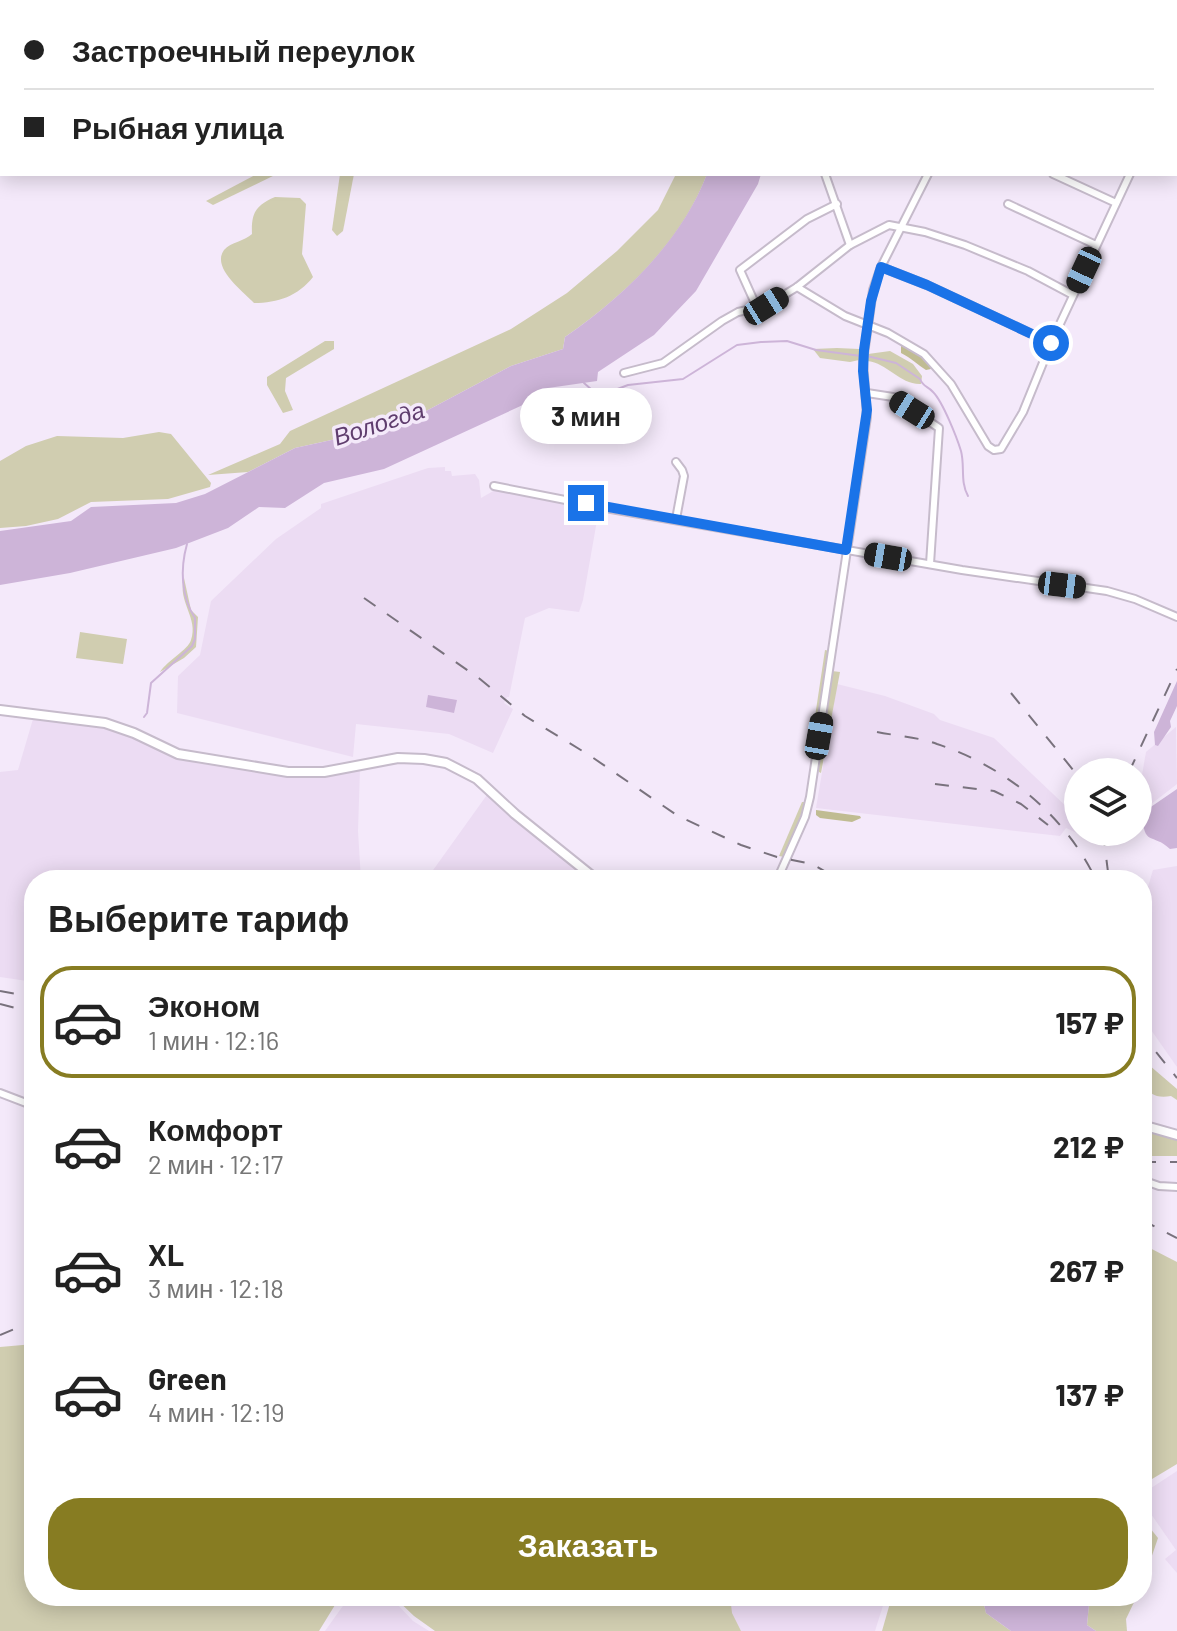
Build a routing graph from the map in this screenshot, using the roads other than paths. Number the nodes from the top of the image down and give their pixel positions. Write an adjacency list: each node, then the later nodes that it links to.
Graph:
1 (826, 176): 6 (street)
2 (927, 176): 8 (street)
3 (1129, 176): 5 (street)
4 (1065, 177): 5 (street)
5 (1116, 203): 10 (street)
6 (837, 204): 9 (street); 14 (street)
7 (1008, 204): 10 (street)
8 (901, 228): 9 (street); 11 (street); 13 (street)
9 (850, 245): 12 (street)
10 (1096, 245): 13 (street)
11 (881, 267): 15 (street); 16 (street)
12 (797, 287): 14 (street); 15 (street)
13 (1073, 295): 16 (street)
14 (758, 310): 17 (street)
15 (868, 324): 16 (street); 18 (street)
16 (1051, 343)
17 (624, 373)
18 (867, 393): 22 (street); 23 (street)
19 (676, 462): 21 (street)
20 (494, 486): 21 (street)
21 (676, 519): 22 (street)
22 (846, 550): 23 (street); 27 (street)
23 (930, 564): 24 (street)
24 (1177, 617)
25 (0, 710): 26 (main road)
26 (585, 870)
27 (781, 870)
28 (0, 1093): 29 (street)
29 (24, 1102)
30 (1152, 1128): 31 (main road)
31 (1177, 1135)
32 (1152, 1184): 33 (street)
33 (1177, 1187)

